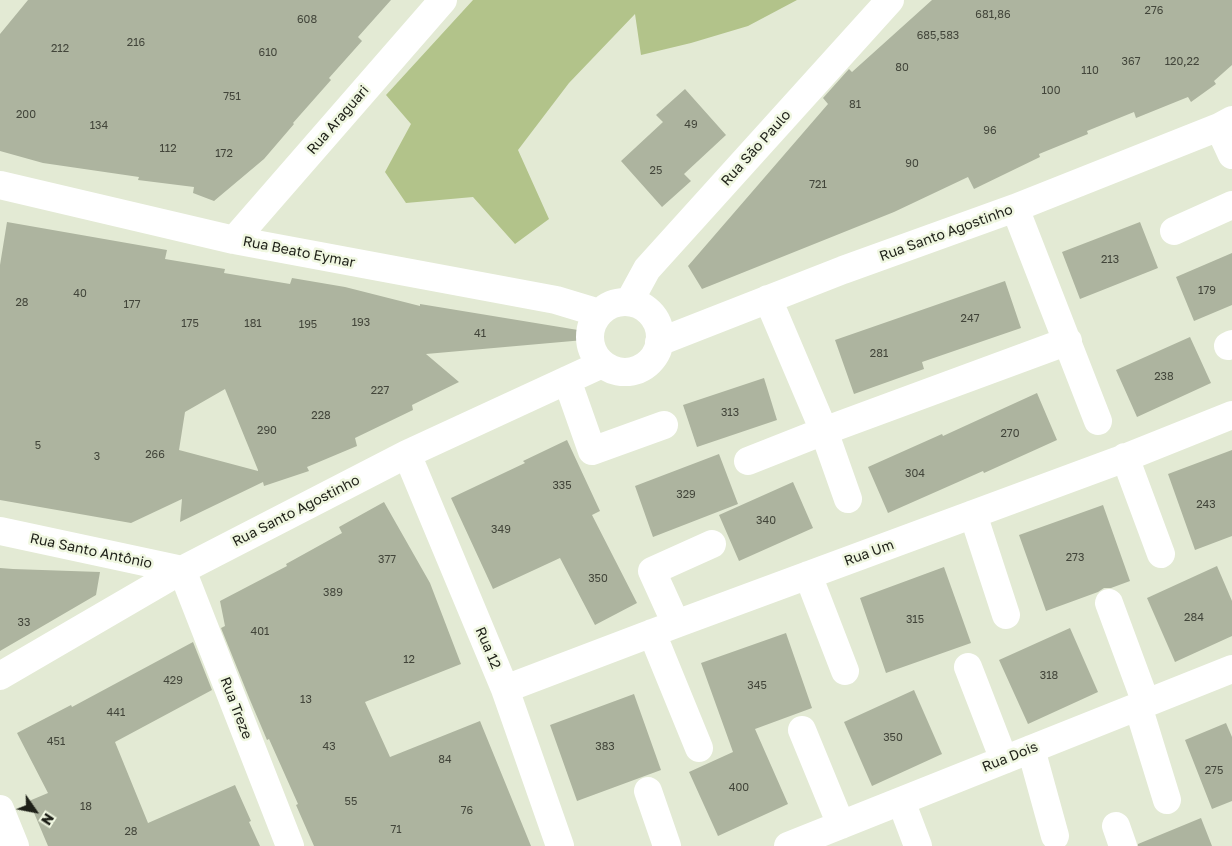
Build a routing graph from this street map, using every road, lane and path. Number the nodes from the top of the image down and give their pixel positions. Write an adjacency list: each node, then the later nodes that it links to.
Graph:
1 (443, 0): 9 (street, Rua Araguari)
2 (890, 0): 11 (street, Rua São Paulo)
3 (1226, 123): 4 (street); 7 (street, Rua Santo Agostinho)
4 (1232, 155)
5 (0, 186): 9 (street, Rua Beato Eymar)
6 (1232, 205): 8 (street)
7 (1015, 208): 10 (street, Rua Santo Agostinho); 13 (street)
8 (1174, 230)
9 (234, 240): 12 (street, Rua Beato Eymar)
10 (768, 299): 14 (street, Rua Santo Agostinho); 20 (street)
11 (629, 302): 12 (street); 14 (street)
12 (599, 314): 15 (street)
13 (1068, 341): 18 (street); 20 (street)
14 (659, 342): 15 (street)
15 (602, 364): 16 (street, Rua Santo Agostinho)
16 (567, 380): 19 (street); 21 (street, Rua Santo Agostinho)
17 (1232, 415): 22 (street, Rua Um)
18 (1098, 421)
19 (664, 425)
20 (824, 431): 23 (street); 24 (street)
21 (408, 454): 29 (street, Rua Santo Agostinho); 38 (street, Rua 12)
22 (1125, 457): 25 (street, Rua Um); 28 (street)
23 (748, 461)
24 (848, 499)
25 (973, 514): 30 (street, Rua Um); 32 (street)
26 (0, 531): 29 (street, Rua Santo Antônio)
27 (712, 544): 33 (street)
28 (1161, 554)
29 (182, 570): 37 (street, Rua Santo Agostinho); 51 (street, Rua Treze)
30 (808, 575): 33 (street, Rua Um); 36 (street)
31 (1109, 603): 39 (street)
32 (1006, 615)
33 (664, 628): 38 (street, Rua Um); 41 (street)
34 (968, 667): 43 (street)
35 (1232, 669): 39 (street, Rua Dois)
36 (845, 671)
37 (0, 676)
38 (505, 689): 52 (street, Rua 12)
39 (1142, 705): 42 (street, Rua Dois); 45 (street)
40 (802, 730): 48 (street)
41 (699, 748)
42 (1031, 749): 43 (street, Rua Dois); 49 (street)
43 (1004, 760): 46 (street, Rua Dois)
44 (648, 791): 53 (street)
45 (1167, 800)
46 (901, 801): 48 (street, Rua Dois); 55 (street)
47 (0, 809): 50 (street)
48 (841, 825): 54 (street, Rua Dois)
49 (1055, 836)
50 (15, 846)
51 (290, 846)
52 (560, 846)
53 (667, 846)
54 (788, 846)
55 (918, 846)

